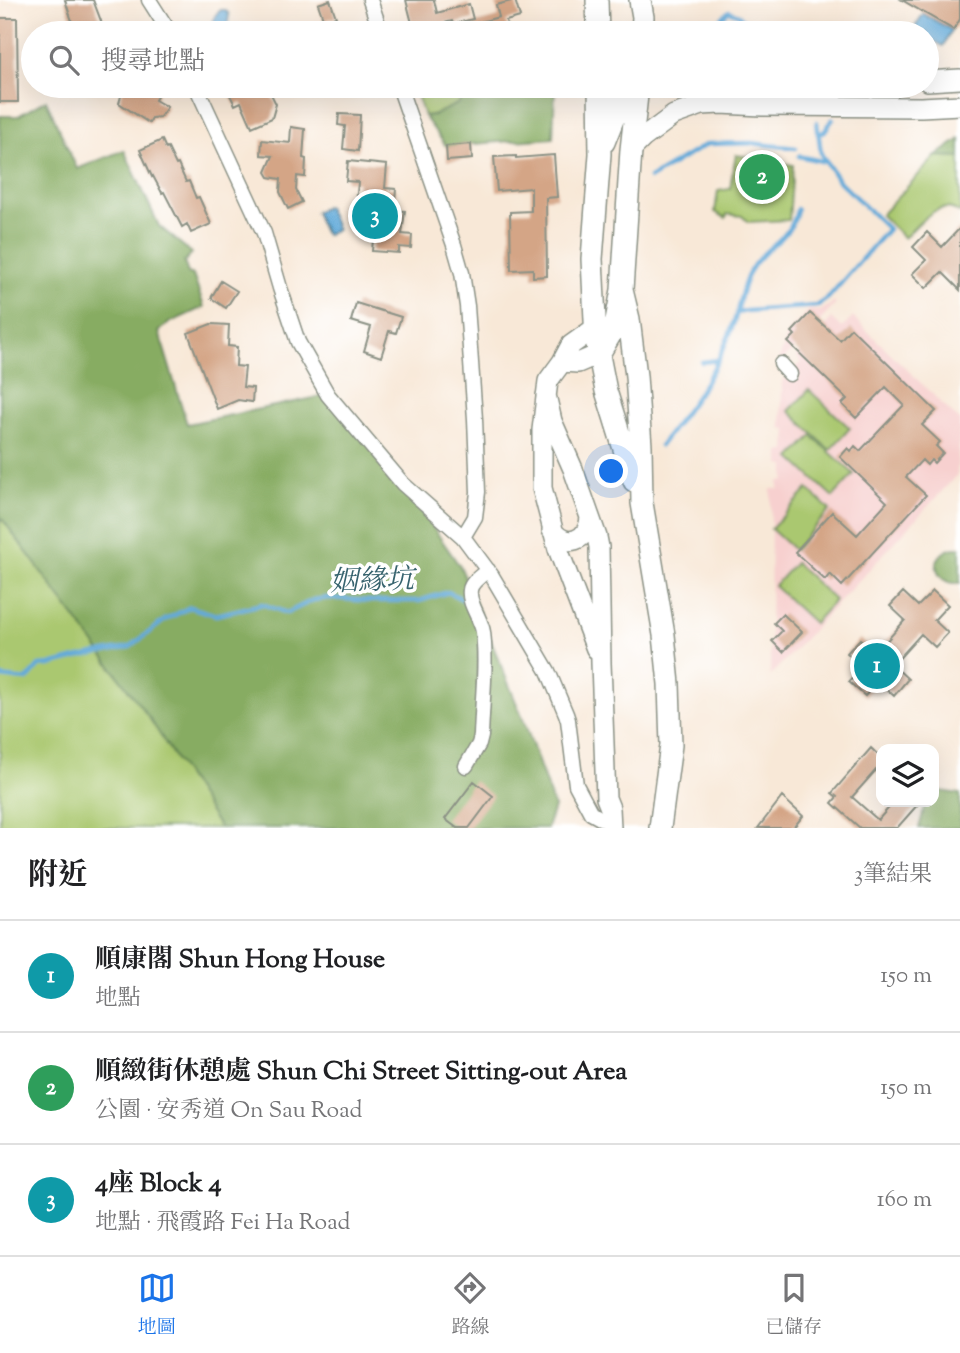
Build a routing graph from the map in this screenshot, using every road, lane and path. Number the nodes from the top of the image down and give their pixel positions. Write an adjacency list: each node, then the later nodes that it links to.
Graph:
1 (149, 0): 4 (street)
2 (370, 0): 5 (street)
3 (597, 0): 6 (main road)
4 (162, 21)
5 (378, 21)
6 (598, 21)
7 (960, 79): 8 (main road)
8 (939, 80)
9 (202, 98): 25 (street)
10 (403, 98): 25 (street)
11 (599, 98): 16 (main road)
12 (617, 98): 16 (main road)
13 (637, 98): 15 (main road)
14 (960, 105): 15 (main road)
15 (631, 150): 17 (main road)
16 (600, 154): 18 (main road)
17 (622, 290): 19 (main road); 22 (main road)
18 (595, 328): 19 (main road); 20 (main road)
19 (599, 354): 20 (main road); 22 (main road)
20 (562, 362): 21 (main road)
21 (546, 395): 23 (main road); 24 (main road)
22 (642, 503): 30 (main road)
23 (590, 519): 24 (main road); 27 (main road)
24 (552, 530): 27 (main road)
25 (463, 537): 26 (street)
26 (488, 570): 28 (street); 29 (street)
27 (601, 663): 29 (main road)
28 (466, 766)
29 (605, 824)
30 (660, 828)

